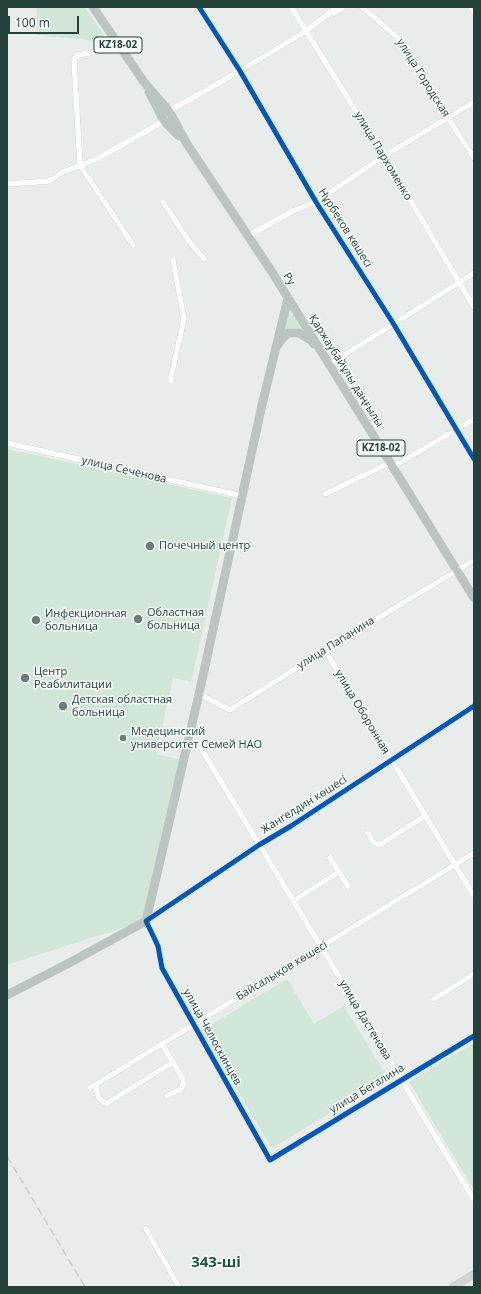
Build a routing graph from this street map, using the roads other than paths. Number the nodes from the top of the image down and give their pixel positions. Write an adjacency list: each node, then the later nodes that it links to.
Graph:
1 (93, 7): 11 (highway, KZ18-02)
2 (199, 7): 12 (street, Нұрбеков көшесі)
3 (291, 7): 10 (street, улица Пархоменко)
4 (337, 7): 9 (street)
5 (345, 7): 9 (street)
6 (362, 7): 17 (street, улица Городская)
7 (471, 8): 8 (street)
8 (474, 12)
9 (318, 22): 10 (street)
10 (306, 31): 12 (street); 19 (street, улица Пархоменко)
11 (120, 48): 13 (highway, KZ18-02); 21 (street)
12 (240, 71): 15 (street); 24 (street, Нұрбеков көшесі)
13 (144, 82): 15 (highway, KZ18-02); 16 (highway, KZ18-02)
14 (474, 102): 17 (street)
15 (168, 109): 16 (highway); 18 (highway, KZ18-02)
16 (158, 113): 18 (highway, KZ18-02)
17 (448, 118): 19 (street); 20 (street, улица Городская)
18 (168, 122): 21 (street); 25 (highway, KZ18-02)
19 (384, 156): 24 (street); 31 (street, улица Пархоменко)
20 (474, 158)
21 (80, 165): 22 (street); 26 (street)
22 (7, 184)
23 (163, 202): 27 (street)
24 (316, 202): 25 (street); 35 (street, Нұрбеков көшесі)
25 (248, 236): 29 (highway, KZ18-02)
26 (133, 244)
27 (204, 259)
28 (173, 260): 39 (street)
29 (272, 272): 32 (highway, Ру / KZ18-02); 34 (highway)
30 (474, 273): 31 (street)
31 (459, 282): 33 (street, улица Пархоменко); 35 (street)
32 (288, 298): 34 (highway); 36 (highway, Қаржаубайұлы даңғылы / KZ18-02)
33 (474, 307)
34 (283, 318): 37 (highway)
35 (393, 323): 38 (street); 41 (street, Нұрбеков көшесі)
36 (325, 356): 37 (highway); 38 (highway, Қаржаубайұлы даңғылы / KZ18-02)
37 (273, 359): 46 (highway)
38 (330, 364): 44 (highway, Қаржаубайұлы даңғылы / KZ18-02)
39 (171, 381)
40 (474, 419): 41 (street)
41 (456, 430): 43 (street, Нұрбеков көшесі); 44 (street)
42 (7, 443): 46 (street, улица Сеченова)
43 (474, 459)
44 (391, 465): 45 (street); 48 (highway, Қаржаубайұлы даңғылы / KZ18-02)
45 (325, 494)
46 (242, 496): 51 (highway)
47 (474, 560): 48 (street, улица Папанина)
48 (456, 570): 49 (highway, Қаржаубайұлы даңғылы / KZ18-02); 50 (street, улица Папанина)
49 (474, 598)
50 (325, 650): 51 (street, улица Папанина); 54 (street, улица Оборонная)
51 (199, 694): 53 (highway)
52 (474, 706): 54 (street, Жангелдин көшесі)
53 (190, 730): 57 (street, улица Дастенова); 65 (highway)
54 (391, 760): 55 (street, улица Оборонная); 57 (street, Жангелдин көшесі)
55 (424, 816): 56 (street); 60 (street, улица Оборонная)
56 (368, 833)
57 (259, 845): 64 (street, улица Дастенова); 65 (street, Жангелдин көшесі)
58 (474, 853): 60 (street, Байсалықов көшесі)
59 (330, 858): 61 (street)
60 (455, 865): 63 (street, улица Оборонная); 66 (street, Байсалықов көшесі)
61 (339, 872): 62 (street); 64 (street)
62 (348, 886)
63 (474, 896)
64 (293, 901): 66 (street, улица Дастенова)
65 (146, 921): 68 (highway, Жангелдин көшесі); 70 (street, улица Челюскинцев)
66 (321, 947): 70 (street, Байсалықов көшесі); 74 (street, улица Дастенова)
67 (474, 974): 69 (street)
68 (7, 995)
69 (434, 999)
70 (194, 1024): 72 (street, Байсалықов көшесі); 78 (street, улица Челюскинцев)
71 (474, 1036): 74 (street, улица Бегалина)
72 (162, 1044): 73 (street); 75 (street, Байсалықов көшесі)
73 (173, 1062): 75 (street); 77 (street)
74 (401, 1079): 78 (street, улица Бегалина); 79 (street, улица Дастенова)
75 (96, 1084): 76 (street, Байсалықов көшесі)
76 (90, 1088)
77 (166, 1096)
78 (270, 1160)
79 (474, 1200)
80 (146, 1229): 82 (street)
81 (474, 1274): 83 (main road)
82 (179, 1287)
83 (453, 1287)

